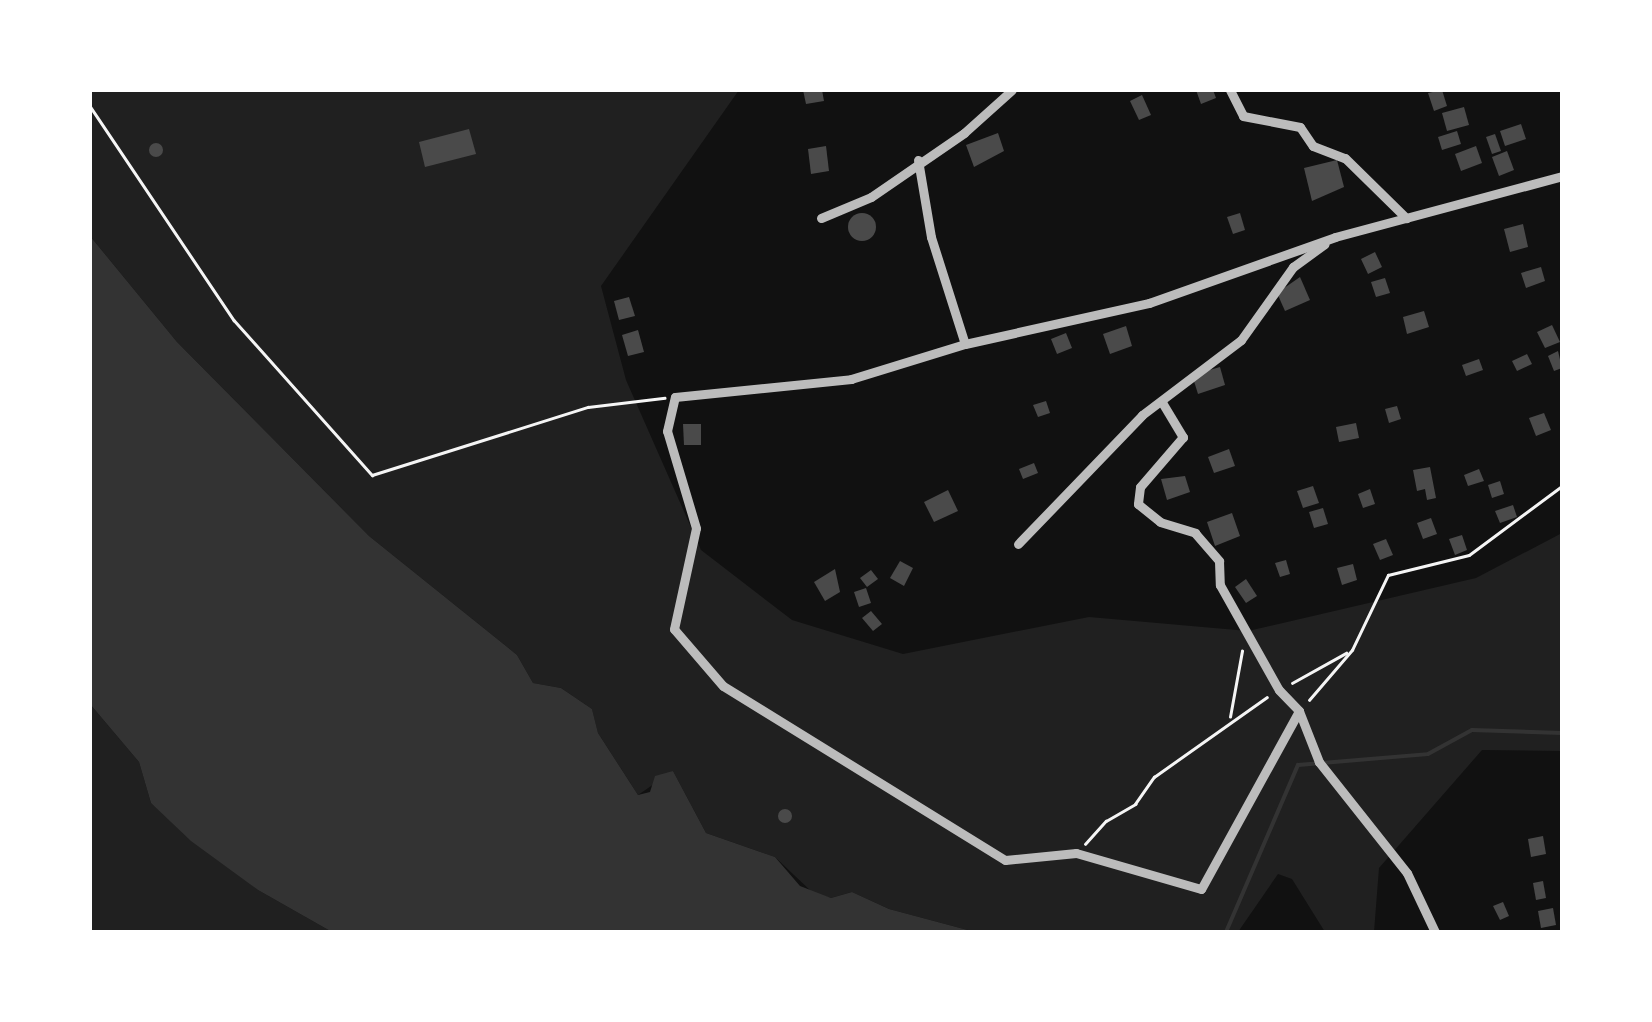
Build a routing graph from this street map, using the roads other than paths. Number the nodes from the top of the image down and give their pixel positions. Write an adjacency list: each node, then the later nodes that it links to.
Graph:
1 (1012, 90): 3 (street)
2 (1230, 90): 6 (street)
3 (918, 160): 5 (street); 8 (street)
4 (1562, 176): 6 (street)
5 (822, 218)
6 (1406, 218): 7 (street)
7 (1335, 236): 8 (street); 9 (street)
8 (965, 344): 11 (street)
9 (1163, 404): 10 (street); 11 (street)
10 (1018, 544)
11 (1299, 711): 12 (street)
12 (1434, 932)

